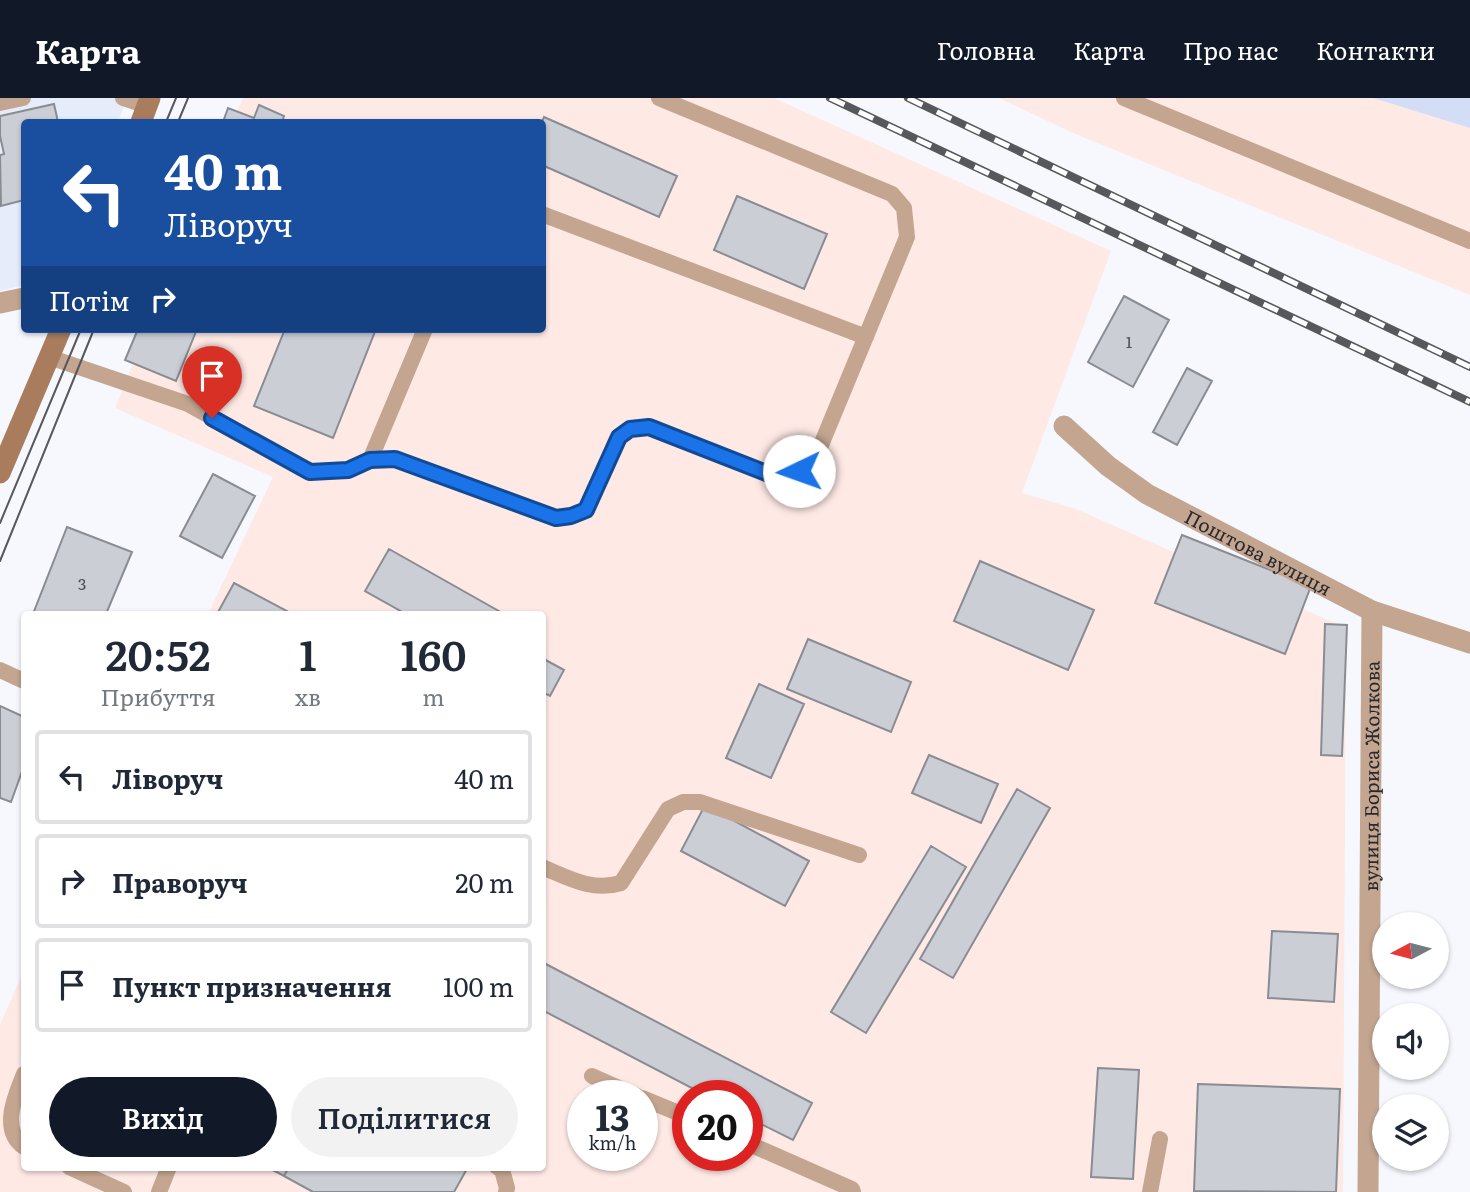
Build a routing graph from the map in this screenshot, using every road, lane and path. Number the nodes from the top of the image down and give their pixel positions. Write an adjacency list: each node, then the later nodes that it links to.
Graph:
1 (23, 98): 5 (lane)
2 (123, 98): 6 (lane)
3 (659, 98): 13 (lane)
4 (1124, 98): 8 (lane)
5 (0, 103)
6 (146, 109)
7 (546, 216): 13 (lane)
8 (1470, 242)
9 (21, 299): 10 (street)
10 (0, 303)
11 (59, 333): 14 (street)
12 (423, 333): 16 (lane)
13 (866, 337): 16 (lane)
14 (49, 357): 16 (lane); 17 (street)
15 (1064, 426): 18 (street, Поштова вулиця)
16 (370, 460)
17 (0, 473)
18 (1372, 611): 19 (street, Поштова вулиця); 38 (street, вулиця Бориса Жолкова)
19 (1470, 643)
20 (0, 670): 21 (lane)
21 (21, 680)
22 (859, 855): 23 (lane)
23 (546, 869)
24 (592, 1076): 25 (lane)
25 (601, 1080)
26 (21, 1082): 28 (lane)
27 (1160, 1139): 37 (lane)
28 (21, 1146)
29 (763, 1150): 36 (lane)
30 (78, 1171): 33 (lane)
31 (167, 1171): 34 (lane)
32 (502, 1171): 35 (lane)
33 (124, 1192)
34 (159, 1192)
35 (506, 1192)
36 (853, 1192)
37 (1150, 1192)
38 (1368, 1192)

